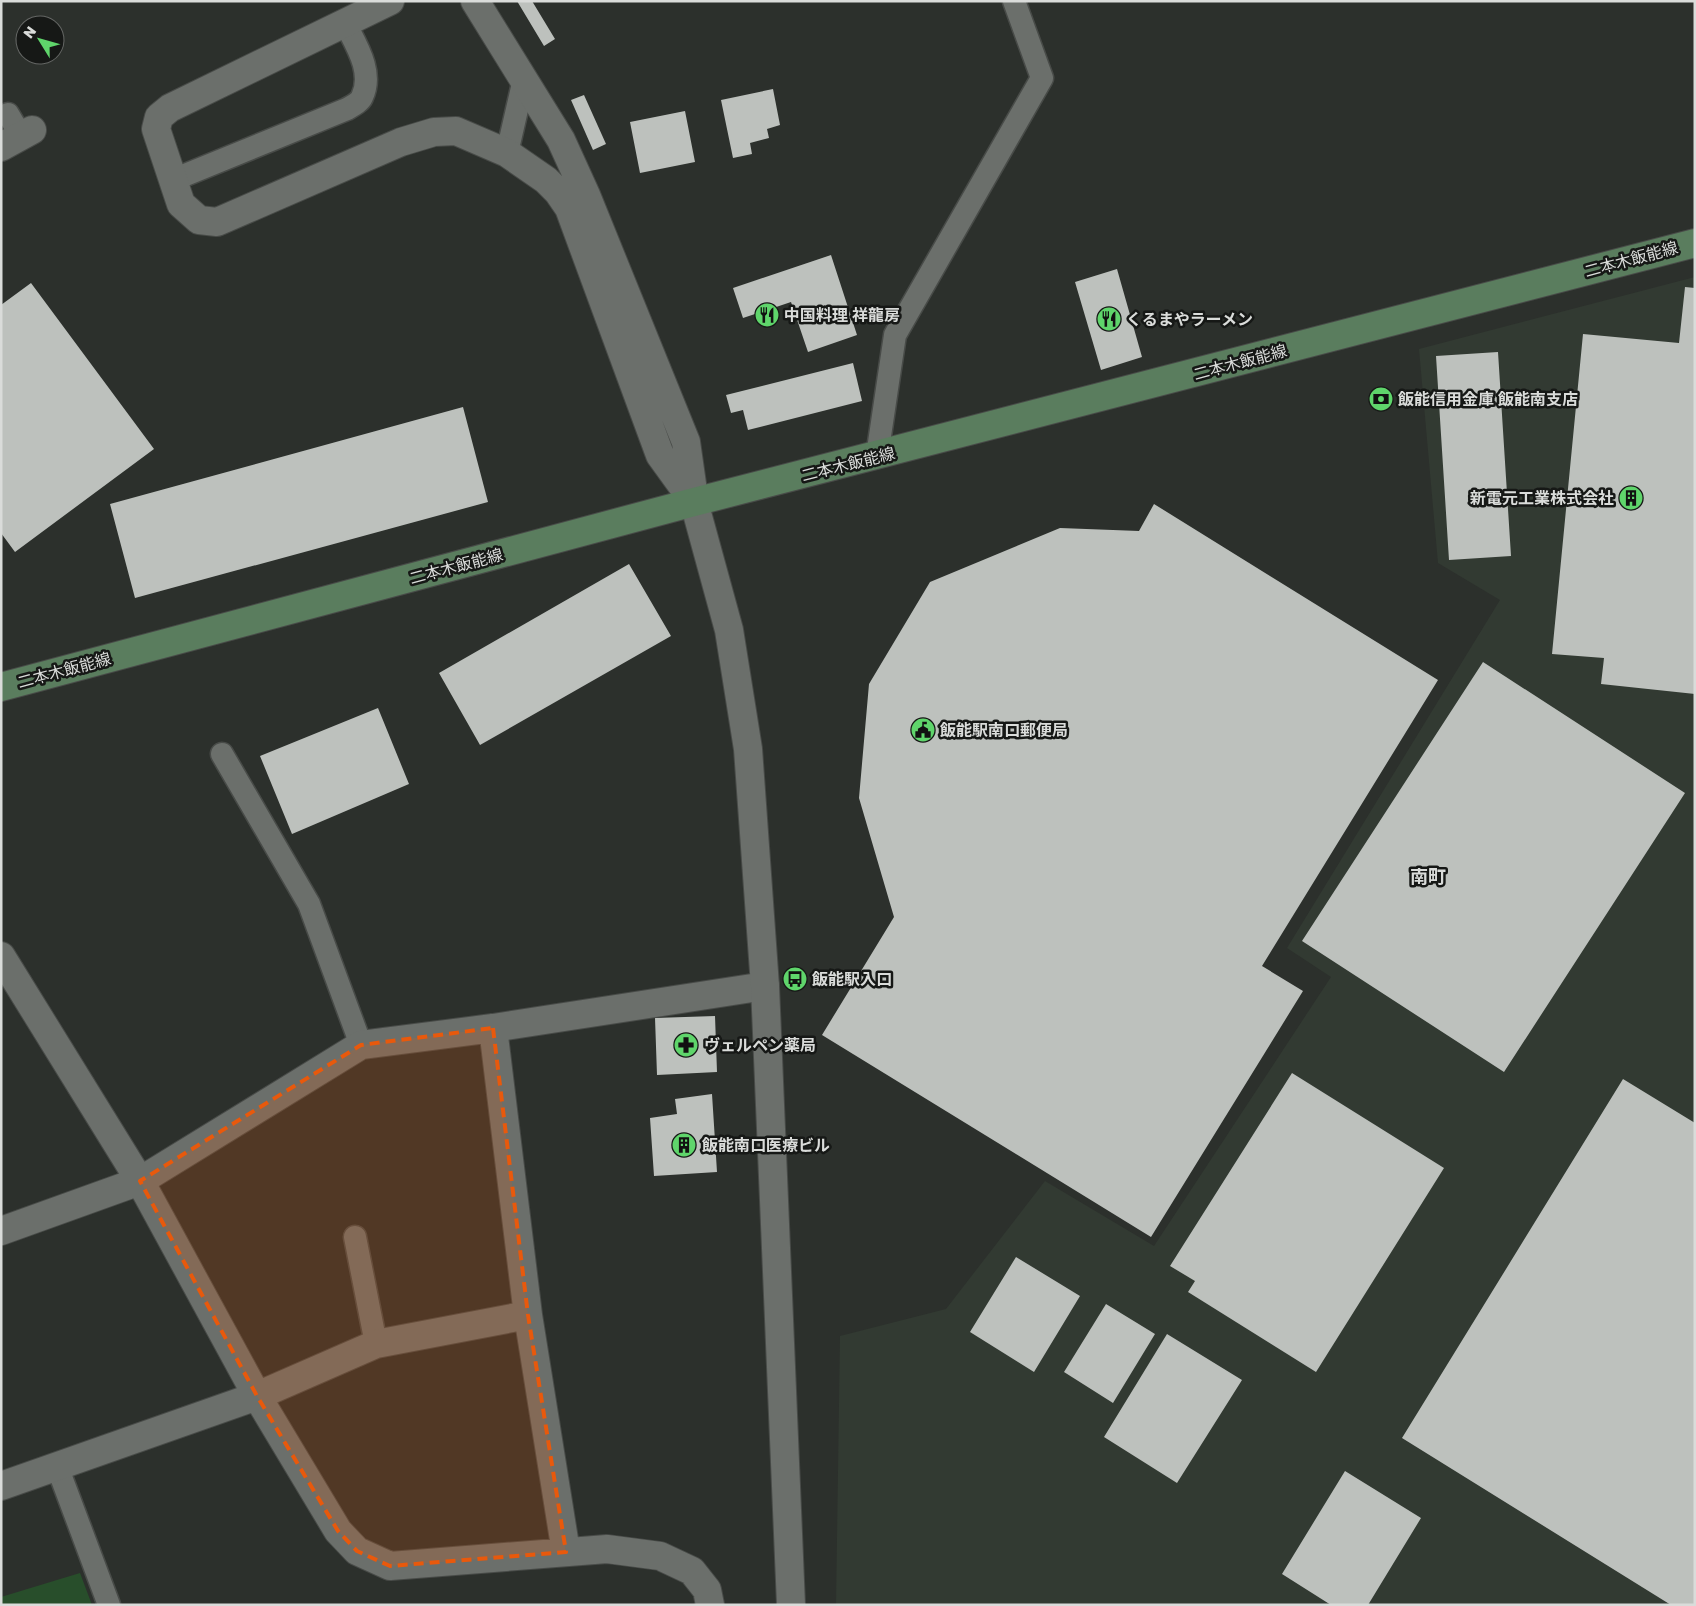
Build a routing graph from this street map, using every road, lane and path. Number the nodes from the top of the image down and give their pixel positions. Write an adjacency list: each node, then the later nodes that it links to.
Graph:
1 (390, 1): 4 (street)
2 (475, 1): 5 (street)
3 (1014, 1): 9 (lane)
4 (345, 23): 7 (street); 7 (lane)
5 (524, 79): 6 (lane); 10 (street)
6 (507, 153): 7 (street); 10 (street)
7 (173, 180)
8 (1695, 243): 9 (main road, 二本木飯能線)
9 (877, 456): 10 (main road, 二本木飯能線)
10 (694, 502): 11 (main road, 二本木飯能線); 14 (street)
11 (1, 687)
12 (222, 754): 16 (lane)
13 (3, 962): 17 (street)
14 (765, 986): 15 (street); 28 (street)
15 (493, 1028): 16 (street); 20 (street)
16 (361, 1045): 17 (street)
17 (140, 1181): 18 (street); 22 (street)
18 (1, 1231)
19 (355, 1237): 21 (lane)
20 (528, 1315): 21 (street); 25 (street)
21 (376, 1344): 22 (street)
22 (257, 1396): 23 (street); 25 (street)
23 (57, 1466): 24 (street); 26 (lane)
24 (1, 1486)
25 (566, 1552): 27 (street)
26 (109, 1605)
27 (710, 1605)
28 (790, 1605)

